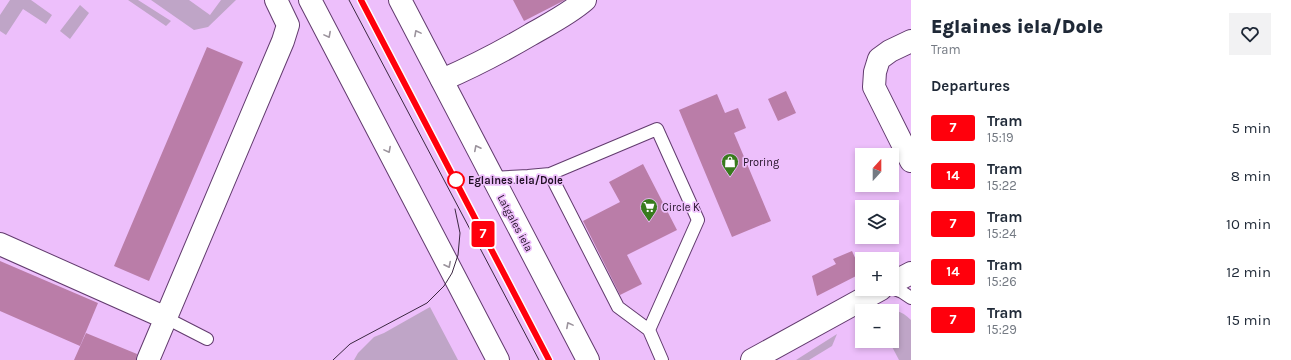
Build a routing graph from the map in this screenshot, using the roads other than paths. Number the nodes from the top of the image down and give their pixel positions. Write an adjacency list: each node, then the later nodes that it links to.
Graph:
1 (310, 0): 20 (main road, one-way to 20)
2 (400, 0): 6 (main road, Latgales iela, one-way to 2)
3 (585, 0): 6 (main road)
4 (281, 1): 16 (main road)
5 (911, 41): 7 (main road)
6 (442, 80): 9 (main road, Latgales iela, one-way to 6)
7 (911, 161)
8 (550, 174): 9 (lane); 17 (lane); 17 (lane)
9 (492, 178): 21 (main road, Latgales iela, one-way to 9)
10 (0, 244): 16 (main road)
11 (911, 273): 12 (main road)
12 (899, 279)
13 (899, 291): 15 (lane)
14 (868, 296): 23 (main road)
15 (911, 298)
16 (166, 318): 18 (lane); 19 (main road)
17 (649, 330): 22 (lane)
18 (207, 339)
19 (148, 360)
20 (498, 360)
21 (588, 360)
22 (662, 360)
23 (752, 360)

